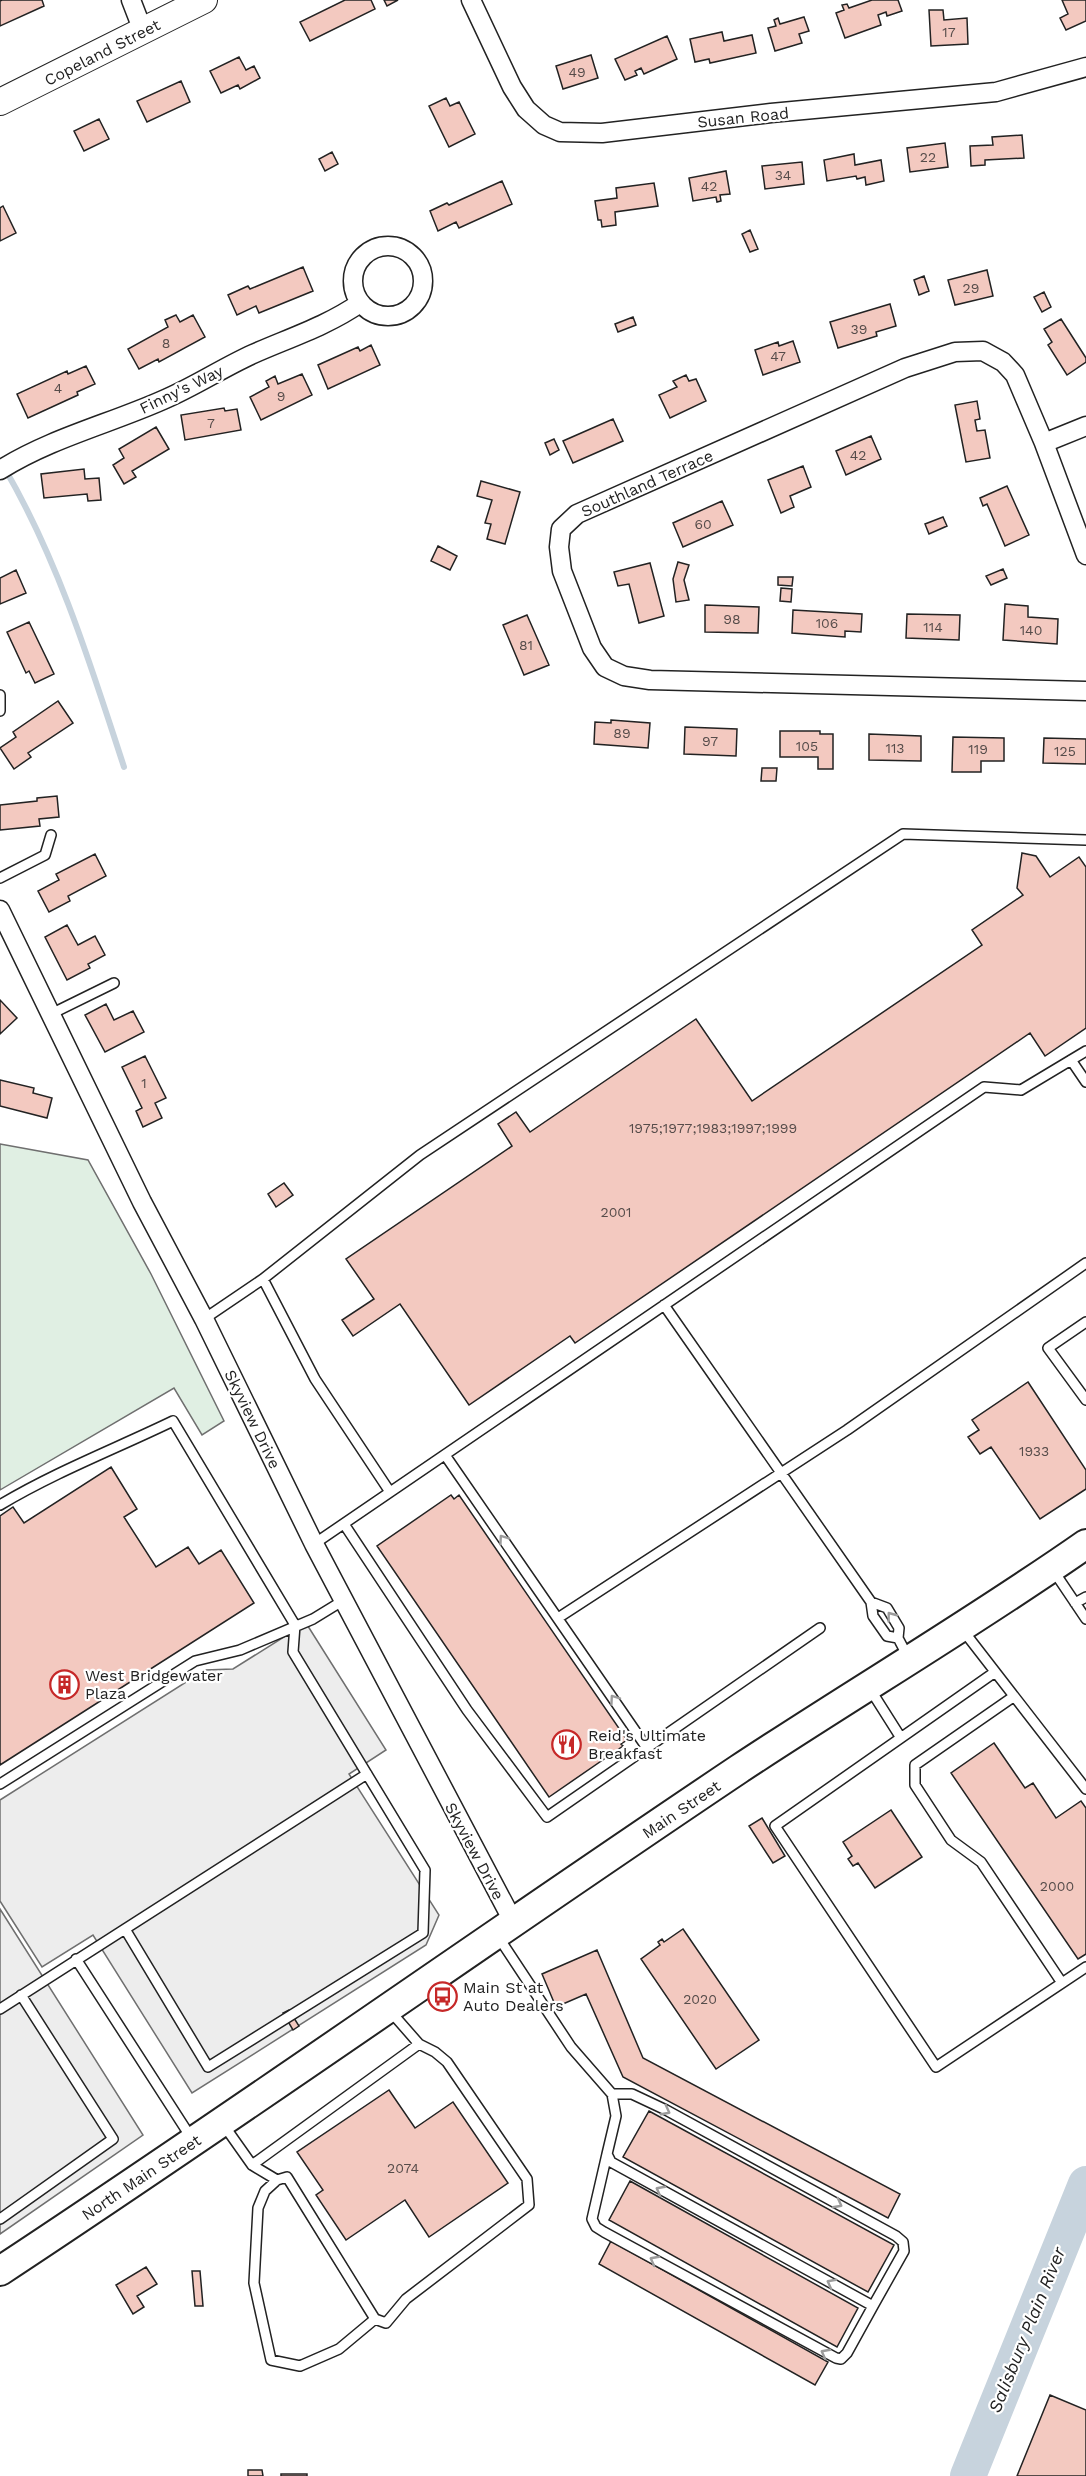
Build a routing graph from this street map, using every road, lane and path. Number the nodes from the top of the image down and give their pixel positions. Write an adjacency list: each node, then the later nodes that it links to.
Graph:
1 (131, 0): 4 (street)
2 (204, 0): 4 (main road, Copeland Street)
3 (471, 0): 5 (street, Susan Road)
4 (143, 31): 6 (main road, Copeland Street)
5 (1086, 67)
6 (0, 102)
7 (360, 303): 10 (street, Finny's Way)
8 (1086, 426): 9 (street)
9 (1044, 443): 11 (street, Southland Terrace); 12 (street, Southland Terrace)
10 (0, 470)
11 (1086, 555)
12 (1086, 691)
13 (0, 695): 14 (lane)
14 (0, 711)
15 (51, 836): 17 (lane)
16 (1086, 840): 25 (lane)
17 (0, 878)
18 (0, 910): 20 (street, Skyview Drive)
19 (114, 983): 20 (lane)
20 (51, 1014): 27 (street, Skyview Drive)
21 (1086, 1051): 22 (lane)
22 (1071, 1060): 23 (lane); 26 (lane)
23 (1086, 1082)
24 (1086, 1263): 31 (lane)
25 (263, 1278): 27 (lane); 32 (lane)
26 (664, 1305): 30 (lane); 31 (lane)
27 (204, 1319): 35 (street, Skyview Drive)
28 (1086, 1322): 29 (lane)
29 (1086, 1400)
30 (445, 1455): 32 (lane); 42 (lane, one-way to 30)
31 (780, 1473): 40 (lane); 42 (lane)
32 (390, 1492): 34 (lane)
33 (0, 1505): 44 (lane)
34 (344, 1524): 35 (lane); 52 (lane)
35 (314, 1544): 39 (street, Skyview Drive)
36 (1086, 1544): 37 (main road, Main Street)
37 (1051, 1568): 41 (lane); 45 (main road, Main Street)
38 (1086, 1597): 41 (lane)
39 (344, 1600): 44 (lane); 58 (street, Skyview Drive)
40 (871, 1602): 47 (lane); 47 (lane, one-way to 40)
41 (1076, 1603): 43 (lane)
42 (558, 1618): 52 (lane, one-way to 42)
43 (1086, 1619)
44 (295, 1625): 53 (lane); 55 (lane)
45 (961, 1627): 47 (main road, Main Street); 48 (lane)
46 (820, 1628): 52 (lane)
47 (904, 1649): 49 (main road, Main Street)
48 (995, 1672): 50 (lane); 51 (lane)
49 (868, 1686): 51 (lane); 58 (main road, Main Street)
50 (1013, 1696): 54 (lane); 61 (lane)
51 (901, 1738): 61 (lane)
52 (647, 1748)
53 (367, 1774): 57 (lane); 57 (lane)
54 (1082, 1779): 56 (lane)
55 (0, 1784)
56 (1086, 1789)
57 (125, 1929): 59 (lane)
58 (505, 1929): 63 (main road, Main Street); 67 (lane)
59 (76, 1959): 62 (lane); 69 (lane)
60 (1086, 1967): 61 (lane)
61 (1062, 1983)
62 (21, 1995): 64 (lane); 73 (lane)
63 (388, 2008): 65 (lane); 66 (main road, Main Street)
64 (0, 2009)
65 (419, 2044): 71 (lane); 76 (lane)
66 (281, 2080): 68 (main road, North Main Street)
67 (612, 2094): 70 (lane); 75 (lane, one-way to 75)
68 (222, 2122): 69 (main road, North Main Street); 71 (lane)
69 (194, 2141): 74 (main road, North Main Street)
70 (607, 2154): 75 (lane, one-way to 70); 75 (lane, one-way to 70)
71 (252, 2165): 72 (lane)
72 (277, 2180): 76 (lane); 76 (lane)
73 (0, 2219)
74 (0, 2271)
75 (873, 2306)
76 (375, 2319)

